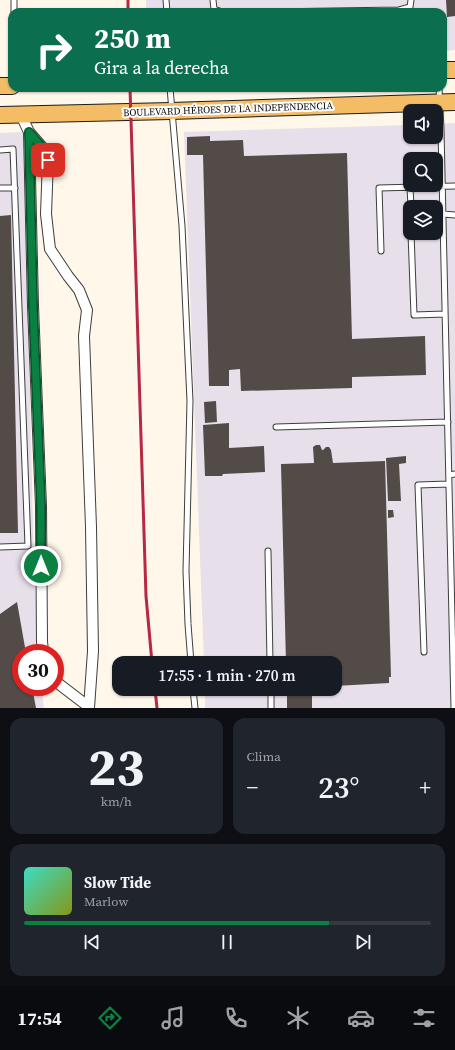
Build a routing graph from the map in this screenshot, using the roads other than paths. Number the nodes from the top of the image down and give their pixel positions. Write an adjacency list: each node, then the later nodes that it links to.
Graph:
1 (411, 0): 2 (lane)
2 (406, 8)
3 (170, 92): 5 (lane)
4 (444, 97): 5 (main road, BOULEVARD HÉROES DE LA INDEPENDENCIA); 10 (lane)
5 (171, 111): 7 (main road, BOULEVARD HÉROES DE LA INDEPENDENCIA); 31 (lane)
6 (0, 115): 7 (main road, BOULEVARD HÉROES DE LA INDEPENDENCIA)
7 (21, 115): 8 (street)
8 (29, 132): 29 (street); 36 (street)
9 (0, 150): 15 (lane)
10 (441, 152)
11 (443, 186): 12 (lane)
12 (455, 186)
13 (403, 187): 19 (lane)
14 (0, 188): 15 (lane)
15 (15, 188): 27 (lane)
16 (443, 214): 17 (lane); 20 (lane)
17 (455, 215)
18 (411, 240): 20 (lane)
19 (381, 251)
20 (445, 314): 21 (lane)
21 (448, 422): 22 (lane); 24 (lane)
22 (276, 427)
23 (455, 474): 24 (lane)
24 (449, 475): 25 (lane)
25 (449, 484): 26 (lane); 30 (lane)
26 (452, 517): 39 (lane)
27 (0, 547)
28 (268, 551): 32 (lane)
29 (42, 644)
30 (424, 652)
31 (190, 656)
32 (270, 656)
33 (64, 688): 36 (street)
34 (194, 696): 37 (lane)
35 (271, 696): 38 (lane)
36 (89, 707)
37 (195, 708)
38 (271, 708)
39 (454, 708)

